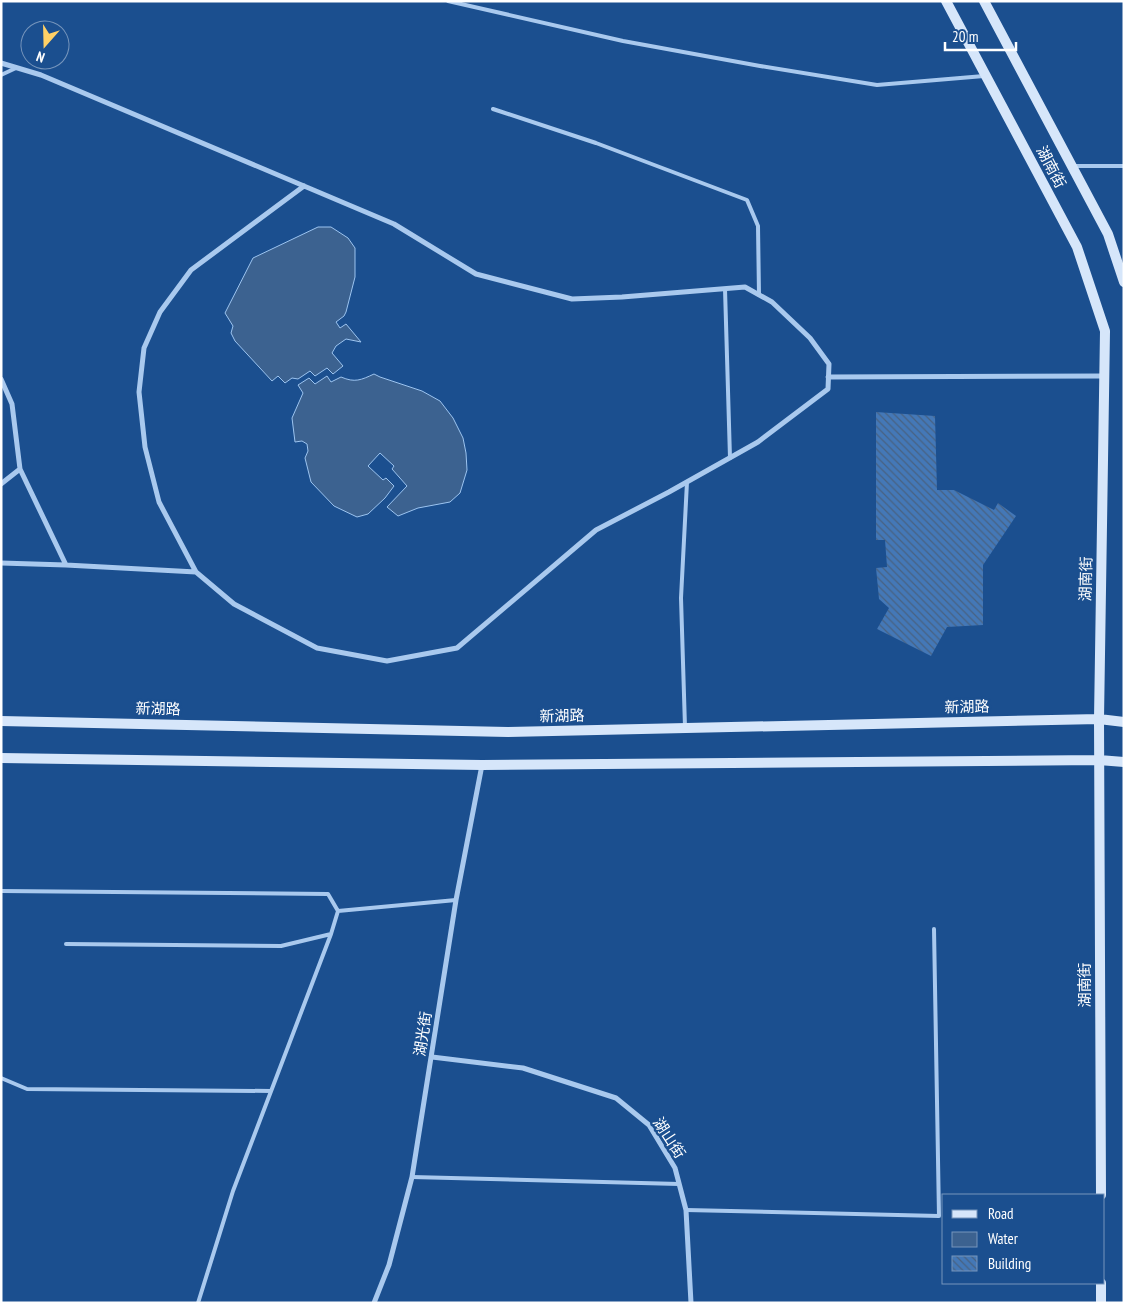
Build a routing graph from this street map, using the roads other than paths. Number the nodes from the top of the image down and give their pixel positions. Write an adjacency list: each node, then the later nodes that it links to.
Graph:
1 (448, 1): 7 (lane)
2 (946, 1): 7 (main road, 湖南街)
3 (984, 1): 9 (main road, 湖南街)
4 (1, 63): 5 (street)
5 (16, 68): 6 (lane); 11 (street)
6 (1, 76)
7 (986, 76): 15 (main road, 湖南街)
8 (493, 109): 14 (lane)
9 (1072, 166): 10 (lane); 12 (main road, 湖南街)
10 (1124, 166)
11 (304, 186): 13 (street); 24 (street)
12 (1124, 282)
13 (725, 289): 14 (street); 18 (lane)
14 (759, 295): 16 (street)
15 (1104, 376): 16 (street); 25 (main road, 湖南街)
16 (828, 377): 18 (street)
17 (1, 379): 19 (street)
18 (730, 458): 20 (street)
19 (20, 468): 21 (street); 23 (street)
20 (687, 482): 24 (street); 28 (lane)
21 (1, 484)
22 (1, 563): 23 (street)
23 (66, 565): 24 (street)
24 (196, 572)
25 (1099, 719): 27 (main road, 新湖路); 28 (main road, 新湖路); 30 (main road, 湖南街)
26 (1, 721): 28 (main road, 新湖路)
27 (1124, 722)
28 (685, 728)
29 (1, 758): 32 (main road)
30 (1099, 760): 31 (main road); 32 (main road); 44 (main road, 湖南街)
31 (1124, 762)
32 (482, 765): 34 (street, 湖光街)
33 (1, 891): 35 (lane)
34 (456, 900): 35 (lane); 39 (street, 湖光街)
35 (338, 911): 37 (lane)
36 (934, 929): 45 (lane)
37 (331, 934): 38 (lane); 41 (lane)
38 (66, 944)
39 (432, 1057): 42 (street, 湖光街); 43 (street, 湖山街)
40 (1, 1078): 41 (lane)
41 (271, 1091): 47 (lane)
42 (412, 1177): 43 (lane); 48 (street, 湖光街)
43 (679, 1184): 45 (street, 湖山街)
44 (1101, 1194)
45 (686, 1210): 49 (street, 湖山街)
46 (1101, 1284): 50 (main road)
47 (198, 1303)
48 (374, 1303)
49 (691, 1303)
50 (1101, 1303)

